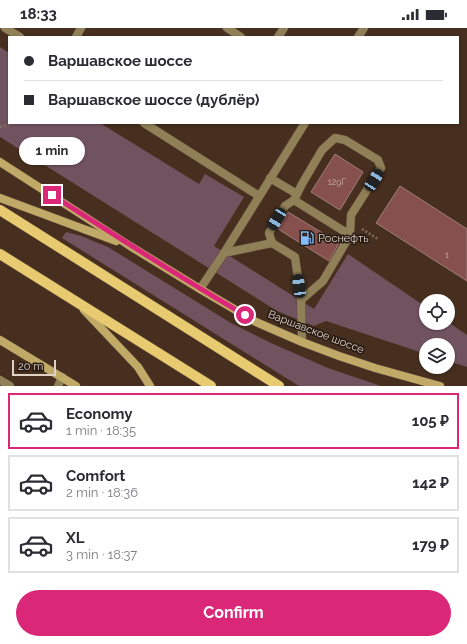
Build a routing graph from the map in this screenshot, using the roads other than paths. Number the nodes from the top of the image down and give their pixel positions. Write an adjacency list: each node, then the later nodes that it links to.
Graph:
1 (5, 28): 3 (lane)
2 (227, 28): 4 (lane)
3 (18, 36)
4 (239, 36)
5 (146, 124): 9 (lane)
6 (304, 124): 8 (lane)
7 (0, 162): 15 (main road)
8 (270, 178): 9 (lane); 10 (lane)
9 (259, 196): 16 (lane)
10 (295, 197): 13 (lane); 13 (lane); 14 (lane)
11 (0, 198): 15 (main road)
12 (0, 210): 30 (main road)
13 (350, 235): 19 (lane)
14 (272, 243): 16 (lane); 19 (lane)
15 (130, 246): 18 (main road, Варшавское шоссе)
16 (224, 253): 18 (lane)
17 (0, 254): 20 (main road)
18 (200, 289): 22 (main road, Варшавское шоссе)
19 (301, 300): 22 (lane)
20 (78, 303): 28 (main road); 29 (main road)
21 (0, 340): 23 (main road)
22 (302, 342): 31 (main road, Варшавское шоссе)
23 (62, 377): 26 (lane); 27 (main road)
24 (0, 380): 25 (lane)
25 (10, 386)
26 (58, 386)
27 (76, 386)
28 (150, 386)
29 (211, 386)
30 (279, 386)
31 (440, 386)

